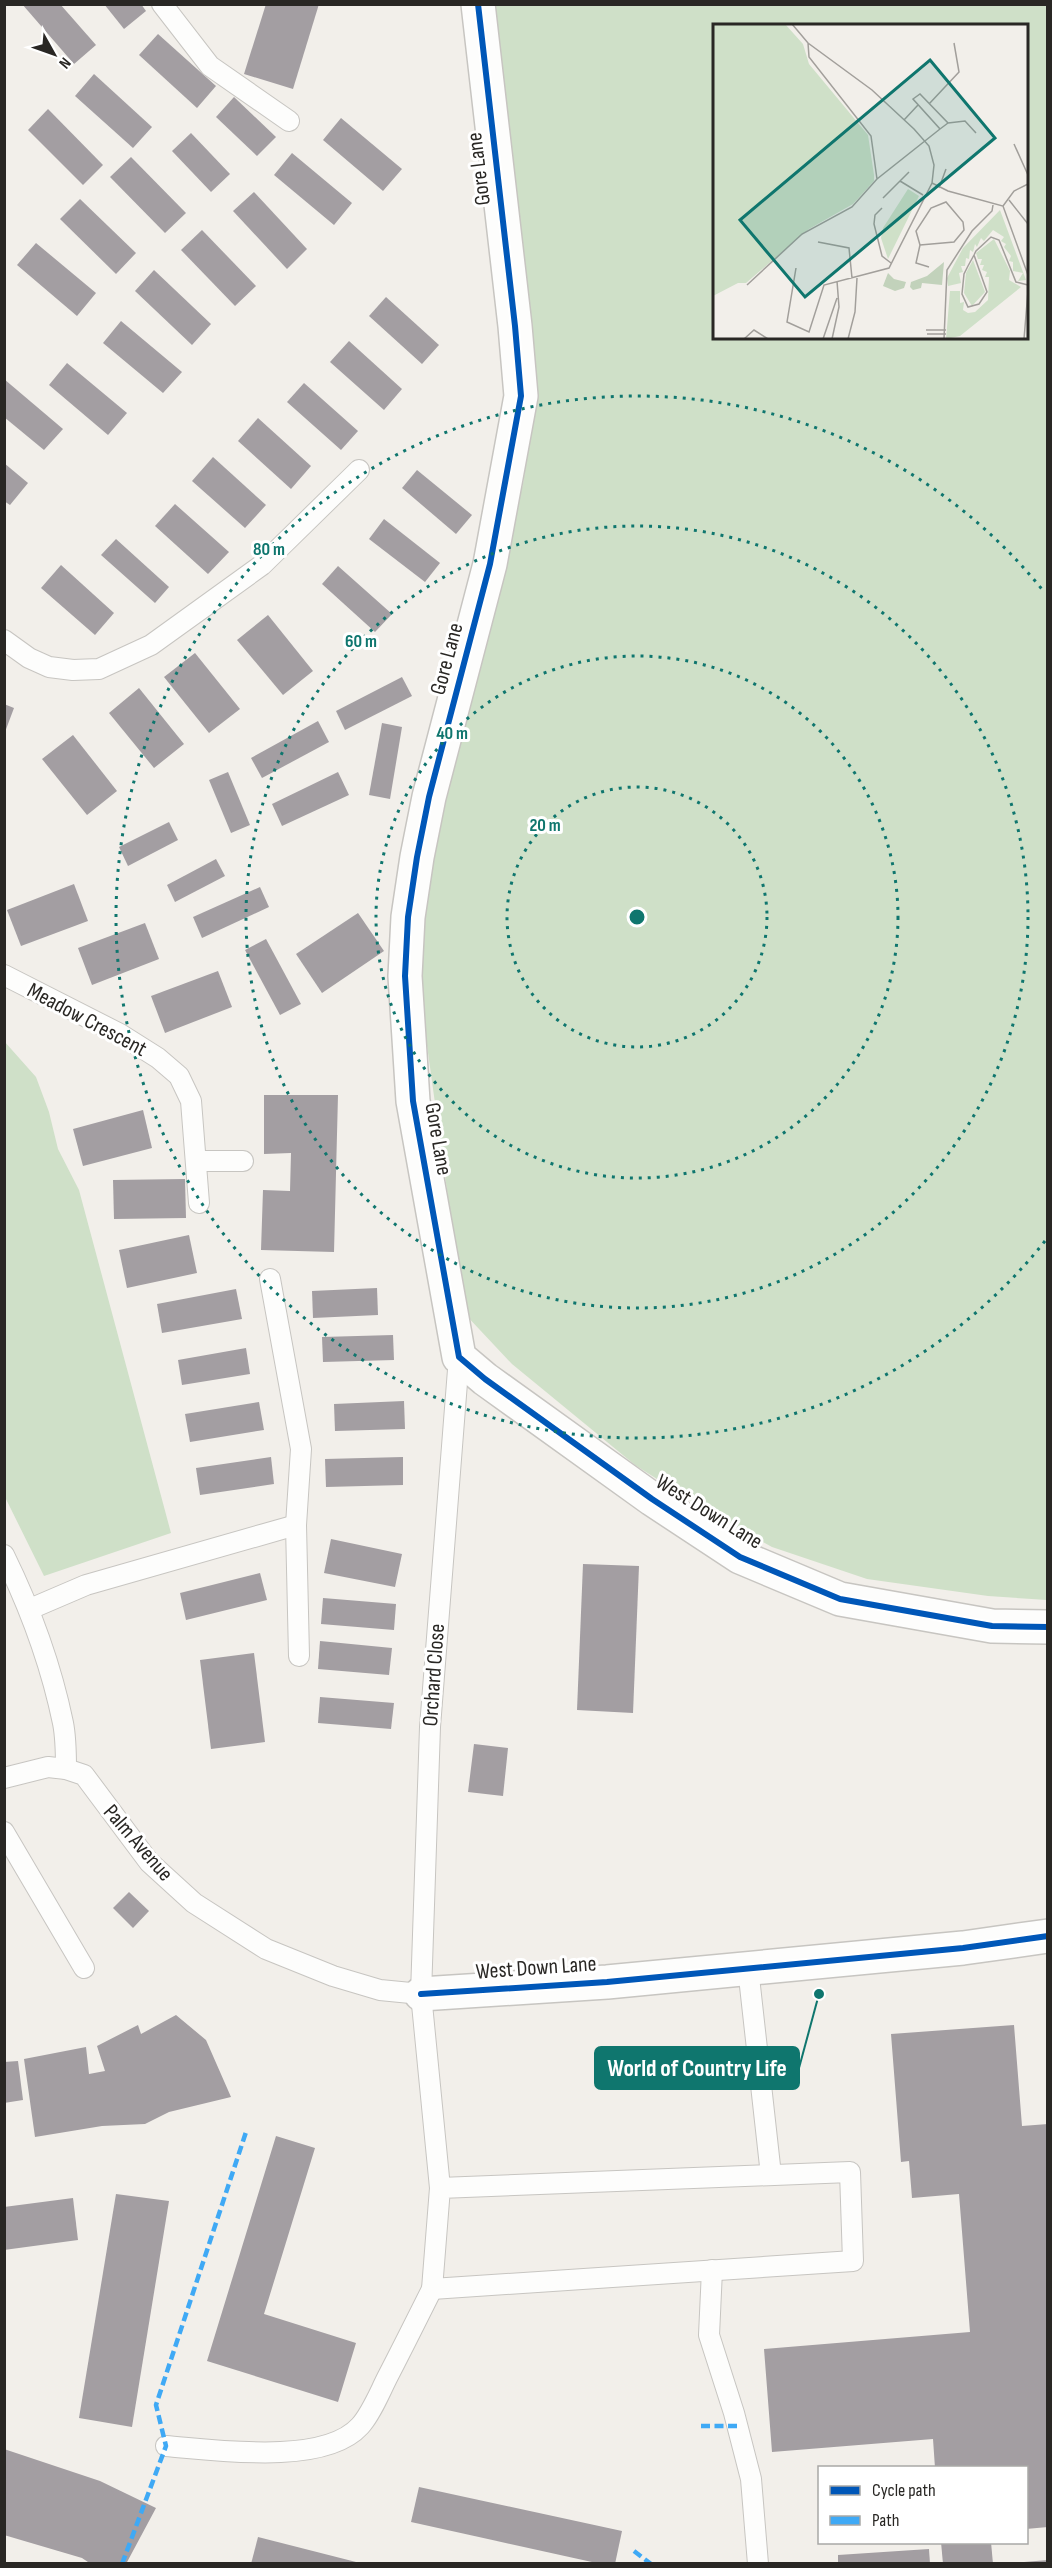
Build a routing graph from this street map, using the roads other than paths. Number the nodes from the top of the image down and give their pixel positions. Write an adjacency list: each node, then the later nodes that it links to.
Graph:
1 (162, 4): 3 (lane)
2 (478, 4): 11 (street, Gore Lane)
3 (289, 121)
4 (359, 470): 5 (lane)
5 (4, 640)
6 (4, 975): 7 (lane, Meadow Crescent)
7 (197, 1161): 8 (lane); 9 (lane, Meadow Crescent)
8 (243, 1161)
9 (200, 1203)
10 (270, 1279): 12 (lane)
11 (459, 1357): 15 (street, West Down Lane); 23 (lane, Orchard Close)
12 (296, 1525): 14 (lane); 16 (lane)
13 (4, 1554): 14 (lane)
14 (30, 1609): 17 (lane)
15 (1047, 1627)
16 (299, 1656)
17 (66, 1769): 18 (lane); 23 (lane, Palm Avenue)
18 (4, 1778)
19 (4, 1832): 21 (lane)
20 (1047, 1936): 22 (street, West Down Lane)
21 (84, 1968)
22 (747, 1968): 23 (street, West Down Lane); 24 (lane)
23 (421, 1994): 25 (lane, Orchard Close)
24 (771, 2175): 25 (lane); 26 (lane)
25 (440, 2188): 27 (lane, Orchard Close)
26 (712, 2270): 27 (lane); 29 (lane)
27 (432, 2289): 28 (lane)
28 (166, 2446)
29 (758, 2564)

